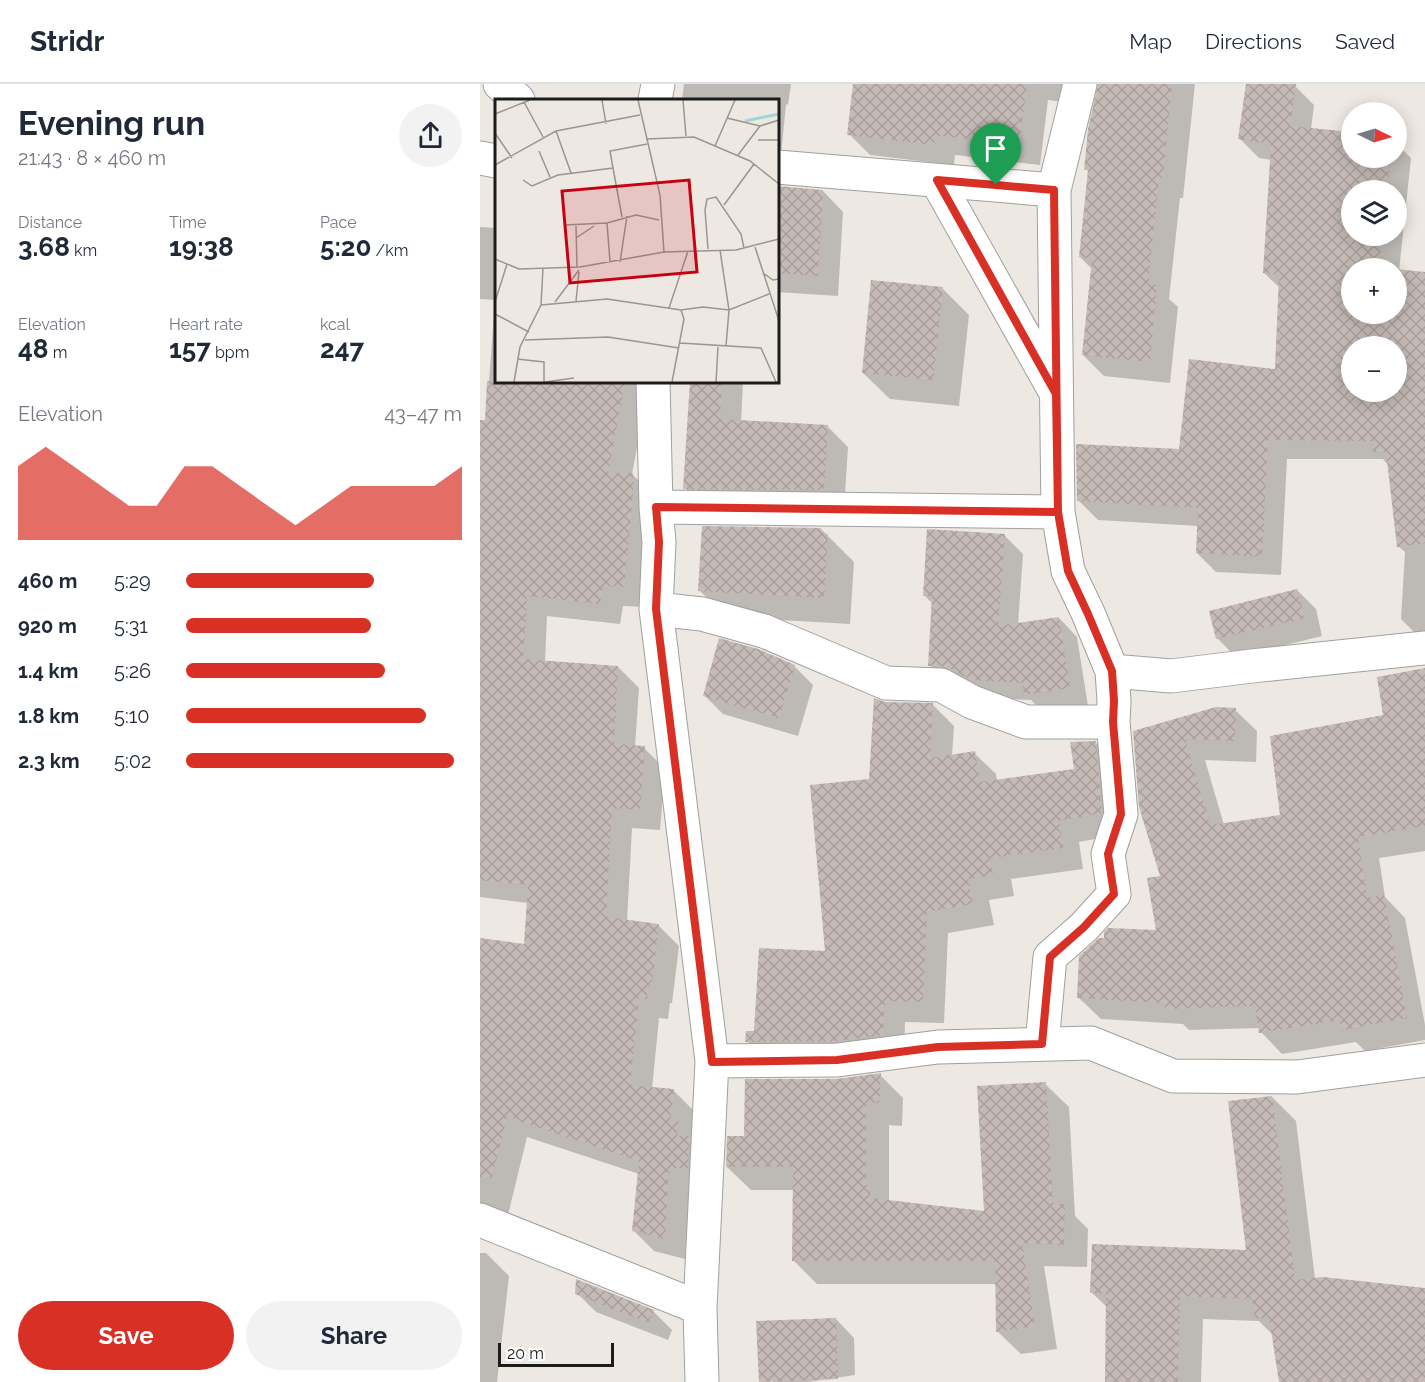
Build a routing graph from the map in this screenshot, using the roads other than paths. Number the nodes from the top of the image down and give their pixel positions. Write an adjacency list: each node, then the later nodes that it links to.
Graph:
1 (500, 84): 4 (street)
2 (657, 84): 5 (street)
3 (1080, 84): 10 (street)
4 (517, 99)
5 (655, 99)
6 (480, 158): 7 (street)
7 (495, 161)
8 (778, 167): 9 (street)
9 (937, 180): 10 (street); 12 (street)
10 (1054, 190): 12 (street)
11 (652, 382): 13 (street)
12 (1056, 394): 14 (street)
13 (656, 507): 14 (street); 15 (street)
14 (1058, 512): 17 (street)
15 (656, 609): 18 (street); 21 (street)
16 (1425, 648): 17 (street)
17 (1112, 671): 18 (street)
18 (1113, 722): 19 (street)
19 (1042, 1044): 20 (street); 21 (street)
20 (1425, 1060)
21 (712, 1062): 23 (street)
22 (480, 1220): 23 (street)
23 (700, 1308): 24 (street)
24 (702, 1382)

